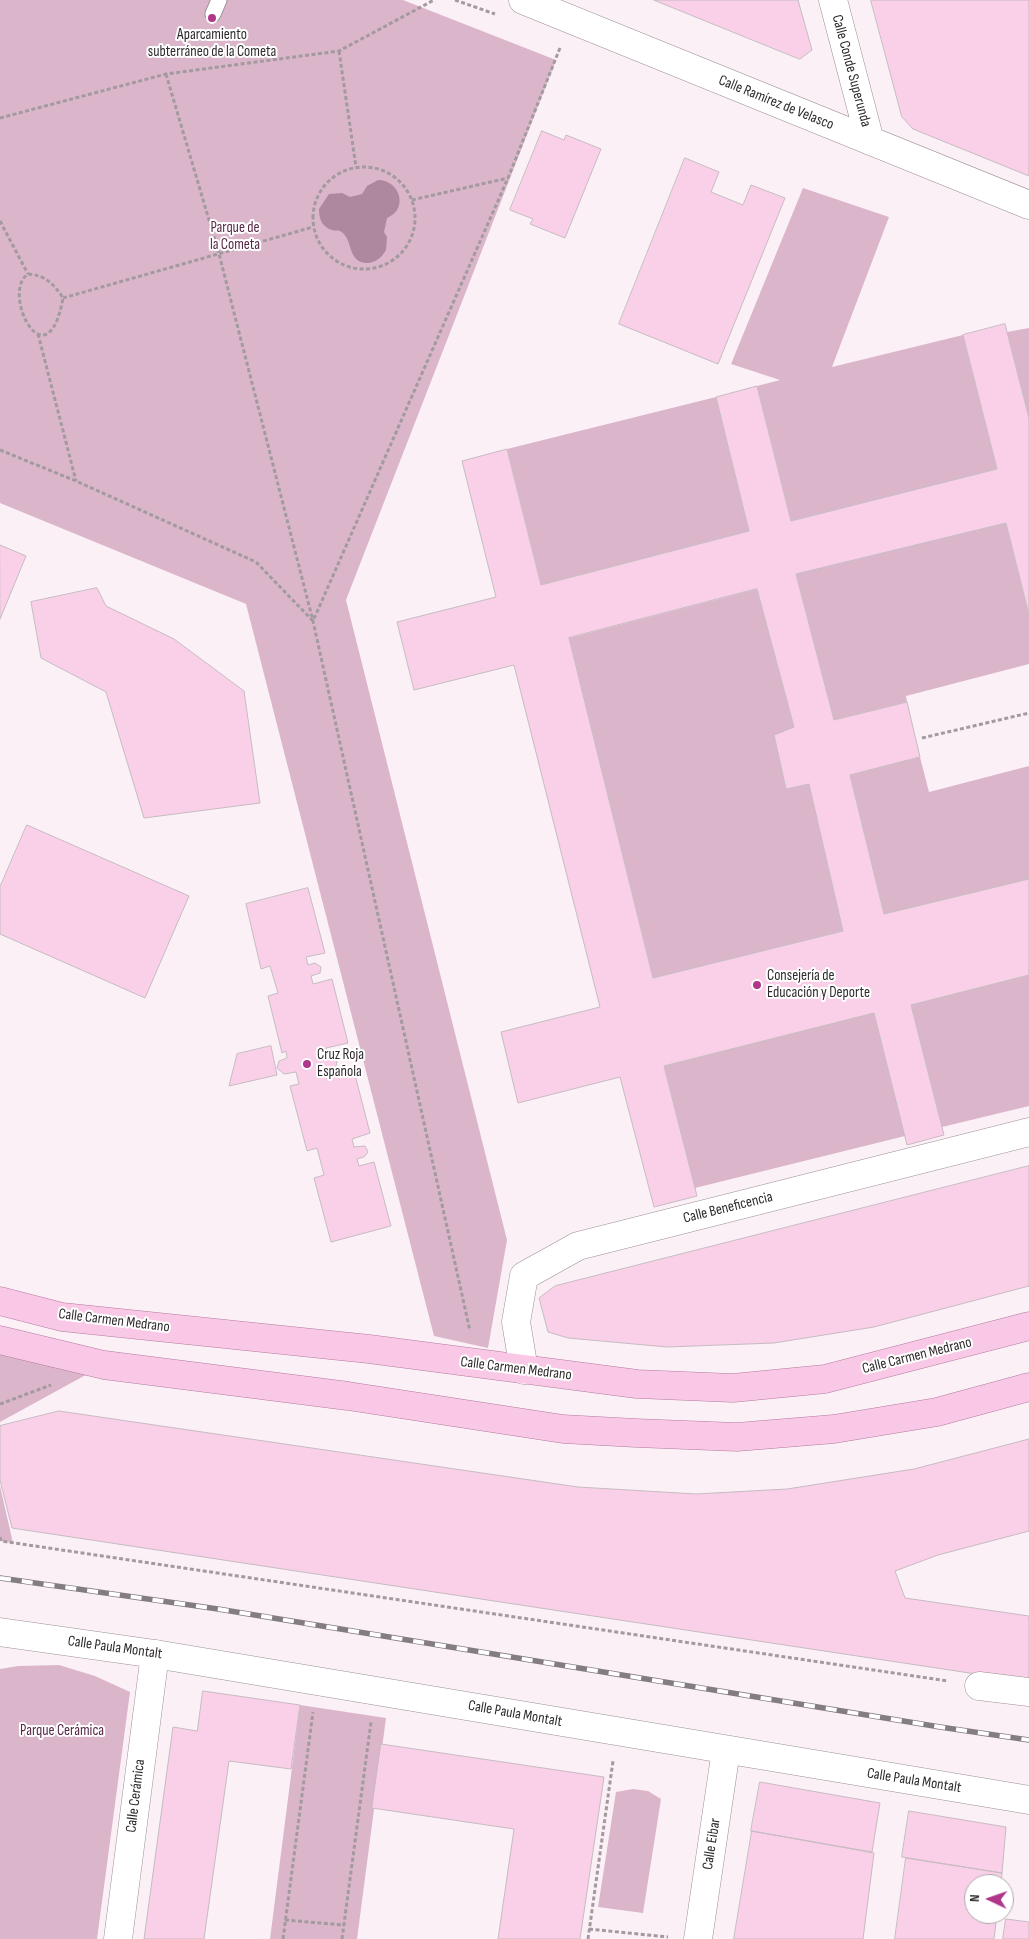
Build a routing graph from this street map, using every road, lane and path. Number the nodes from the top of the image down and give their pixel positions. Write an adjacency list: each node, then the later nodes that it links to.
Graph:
1 (434, 0): 5 (path)
2 (523, 0): 4 (street, Calle Ramírez de Velasco)
3 (833, 0): 8 (street, Calle Conde Superunda)
4 (572, 20): 8 (street, Calle Ramírez de Velasco); 10 (path)
5 (339, 51): 6 (path); 9 (path)
6 (166, 74): 7 (path); 15 (path)
7 (0, 118)
8 (870, 141): 12 (street, Calle Ramírez de Velasco)
9 (356, 167): 11 (path); 14 (path)
10 (508, 178): 11 (path); 23 (path)
11 (412, 200): 14 (path)
12 (1029, 205)
13 (0, 221): 16 (path)
14 (313, 227): 15 (path)
15 (219, 254): 18 (path); 23 (path)
16 (28, 274): 17 (path); 18 (path)
17 (19, 276)
18 (63, 298): 20 (path)
19 (31, 334): 20 (path)
20 (38, 334): 22 (path)
21 (0, 450): 22 (path)
22 (76, 481): 23 (path)
23 (313, 621): 30 (path)
24 (1029, 713): 25 (path)
25 (922, 738)
26 (1029, 1132): 31 (street, Calle Beneficencia)
27 (0, 1301): 30 (main road, Calle Carmen Medrano)
28 (1029, 1326): 31 (main road, Calle Carmen Medrano)
29 (0, 1340): 32 (main road)
30 (477, 1364): 31 (main road, Calle Carmen Medrano)
31 (524, 1370)
32 (1029, 1387)
33 (0, 1538): 37 (path)
34 (0, 1632): 35 (street, Calle Paula Montalt)
35 (155, 1654): 36 (street, Calle Paula Montalt); 46 (street, Calle Cerámica)
36 (318, 1681): 38 (street, Calle Paula Montalt); 43 (path)
37 (979, 1686): 39 (street)
38 (375, 1690): 40 (street, Calle Paula Montalt); 44 (path)
39 (1029, 1692)
40 (617, 1731): 41 (street, Calle Paula Montalt); 45 (path)
41 (726, 1750): 42 (street, Calle Paula Montalt); 50 (street, Calle Eibar)
42 (1029, 1800)
43 (285, 1920): 44 (path); 47 (path)
44 (344, 1925): 48 (path)
45 (589, 1929): 49 (path); 50 (path)
46 (118, 1939)
47 (282, 1939)
48 (342, 1939)
49 (588, 1939)
50 (687, 1939)

